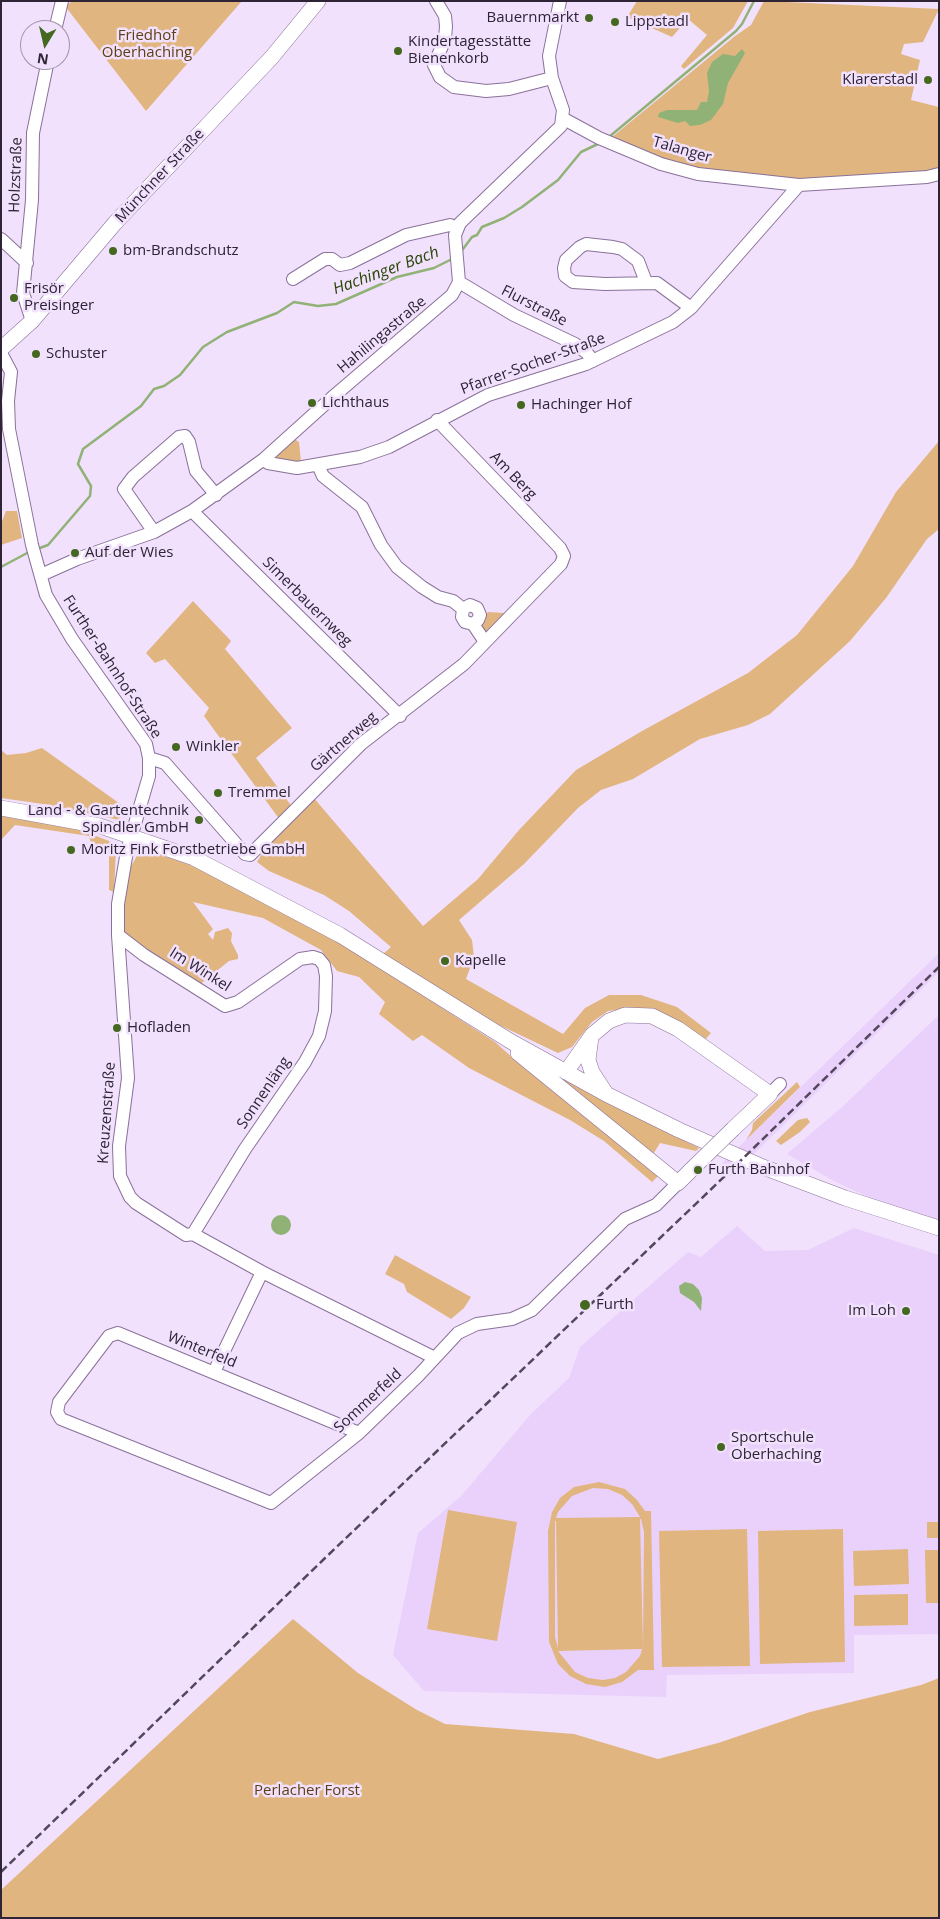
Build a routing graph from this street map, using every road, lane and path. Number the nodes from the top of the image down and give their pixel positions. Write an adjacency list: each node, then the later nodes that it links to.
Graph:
1 (62, 1): 5 (street)
2 (318, 1): 18 (main road, Münchner Straße)
3 (436, 1): 7 (street)
4 (560, 1): 7 (street)
5 (58, 20)
6 (46, 70): 13 (street, Holzstraße)
7 (552, 78): 8 (street)
8 (564, 119): 10 (street, Talanger); 11 (street)
9 (939, 174): 10 (street)
10 (799, 185): 17 (street, Pfarrer-Socher-Straße)
11 (457, 228): 14 (street); 15 (street)
12 (1, 239): 13 (street)
13 (27, 263): 18 (street, Holzstraße)
14 (293, 279)
15 (459, 282): 21 (street, Flurstraße); 23 (street, Hahilingastraße)
16 (646, 282): 16 (street); 17 (street)
17 (691, 308): 21 (street, Pfarrer-Socher-Straße)
18 (32, 321): 19 (main road, Münchner Straße)
19 (1, 349)
20 (1, 354): 29 (street)
21 (593, 361): 22 (street, Pfarrer-Socher-Straße)
22 (437, 420): 24 (street, Pfarrer-Socher-Straße); 28 (street, Am Berg)
23 (264, 460): 24 (street, Pfarrer-Socher-Straße); 25 (street, Hahilingastraße)
24 (318, 465): 30 (street)
25 (216, 495): 26 (street, Hahilingastraße); 27 (street)
26 (192, 511): 27 (street, Hahilingastraße); 31 (street, Simerbauernweg)
27 (154, 532): 29 (street, Hahilingastraße)
28 (564, 556): 30 (street, Gärtnerweg)
29 (41, 575): 32 (street, Further-Bahnhof-Straße)
30 (485, 642): 31 (street, Gärtnerweg)
31 (400, 716): 32 (street, Gärtnerweg)
32 (150, 758): 34 (street, Further-Bahnhof-Straße)
33 (1, 808): 34 (main road)
34 (131, 835): 35 (street, Kreuzenstraße); 38 (main road)
35 (118, 935): 36 (street, Im Winkel); 43 (street, Kreuzenstraße)
36 (319, 959): 43 (street, Sonnenläng)
37 (592, 1035): 39 (main road); 40 (main road); 41 (main road, bridge)
38 (510, 1041): 39 (main road); 41 (main road)
39 (566, 1072): 40 (main road)
40 (606, 1094): 42 (main road)
41 (678, 1183): 45 (street, Sommerfeld)
42 (939, 1228)
43 (190, 1235): 44 (street, Kreuzenstraße)
44 (262, 1272): 45 (street, Kreuzenstraße); 46 (street)
45 (433, 1357): 48 (street, Sommerfeld)
46 (214, 1372): 47 (street, Winterfeld); 48 (street, Winterfeld)
47 (59, 1402): 48 (street, Sommerfeld)
48 (359, 1433)

